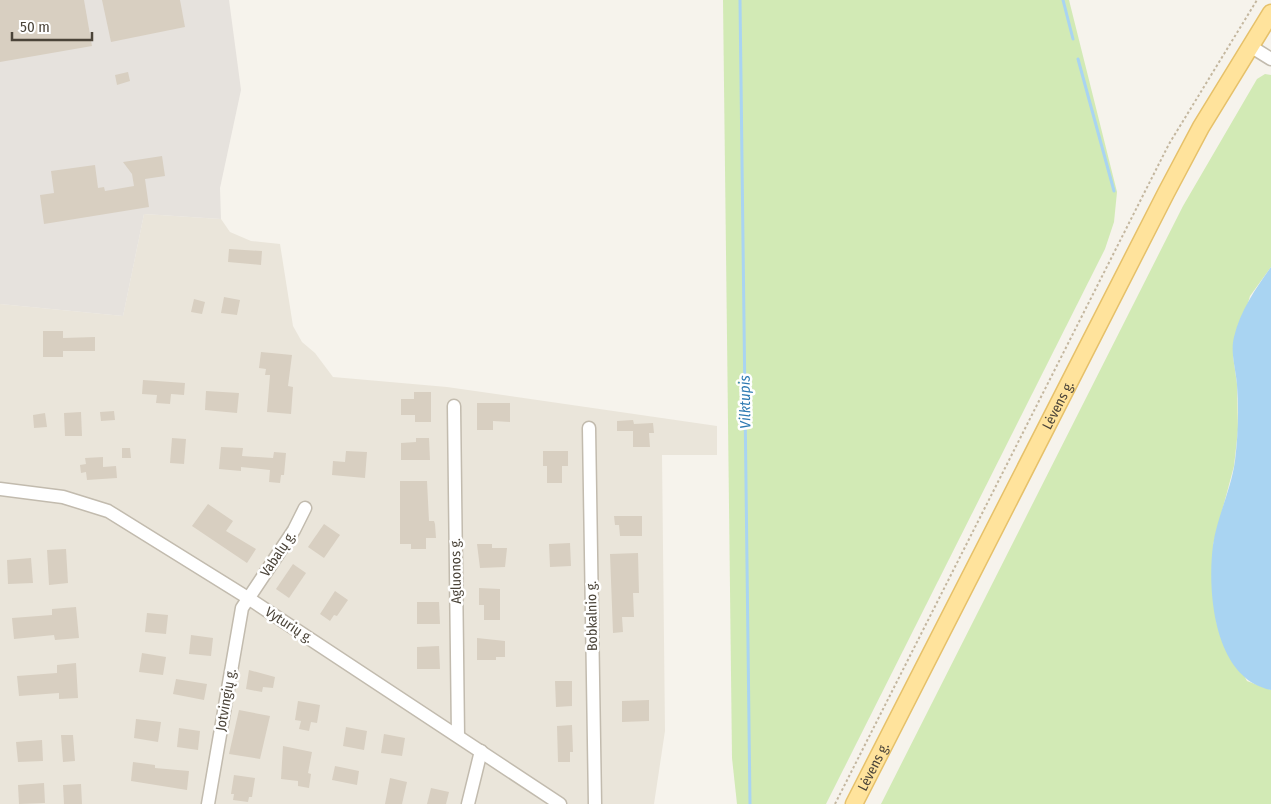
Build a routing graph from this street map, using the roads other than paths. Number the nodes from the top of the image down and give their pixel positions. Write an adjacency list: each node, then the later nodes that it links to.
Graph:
1 (1271, 13): 2 (main road, Lėvens g.)
2 (1250, 46): 3 (street); 15 (main road, Lėvens g.)
3 (1271, 59)
4 (454, 406): 9 (street, Agluonos g.)
5 (589, 428): 14 (street, Bobkalnio g.)
6 (0, 489): 8 (street, Vyturių g.)
7 (305, 508): 8 (street, Vabalų g.)
8 (248, 598): 9 (street, Vyturių g.); 11 (street, Jotvingių g.)
9 (458, 736): 10 (street, Vyturių g.)
10 (481, 751): 12 (street); 13 (street, Vyturių g.)
11 (208, 804)
12 (468, 804)
13 (560, 804)
14 (595, 804)
15 (854, 804)

